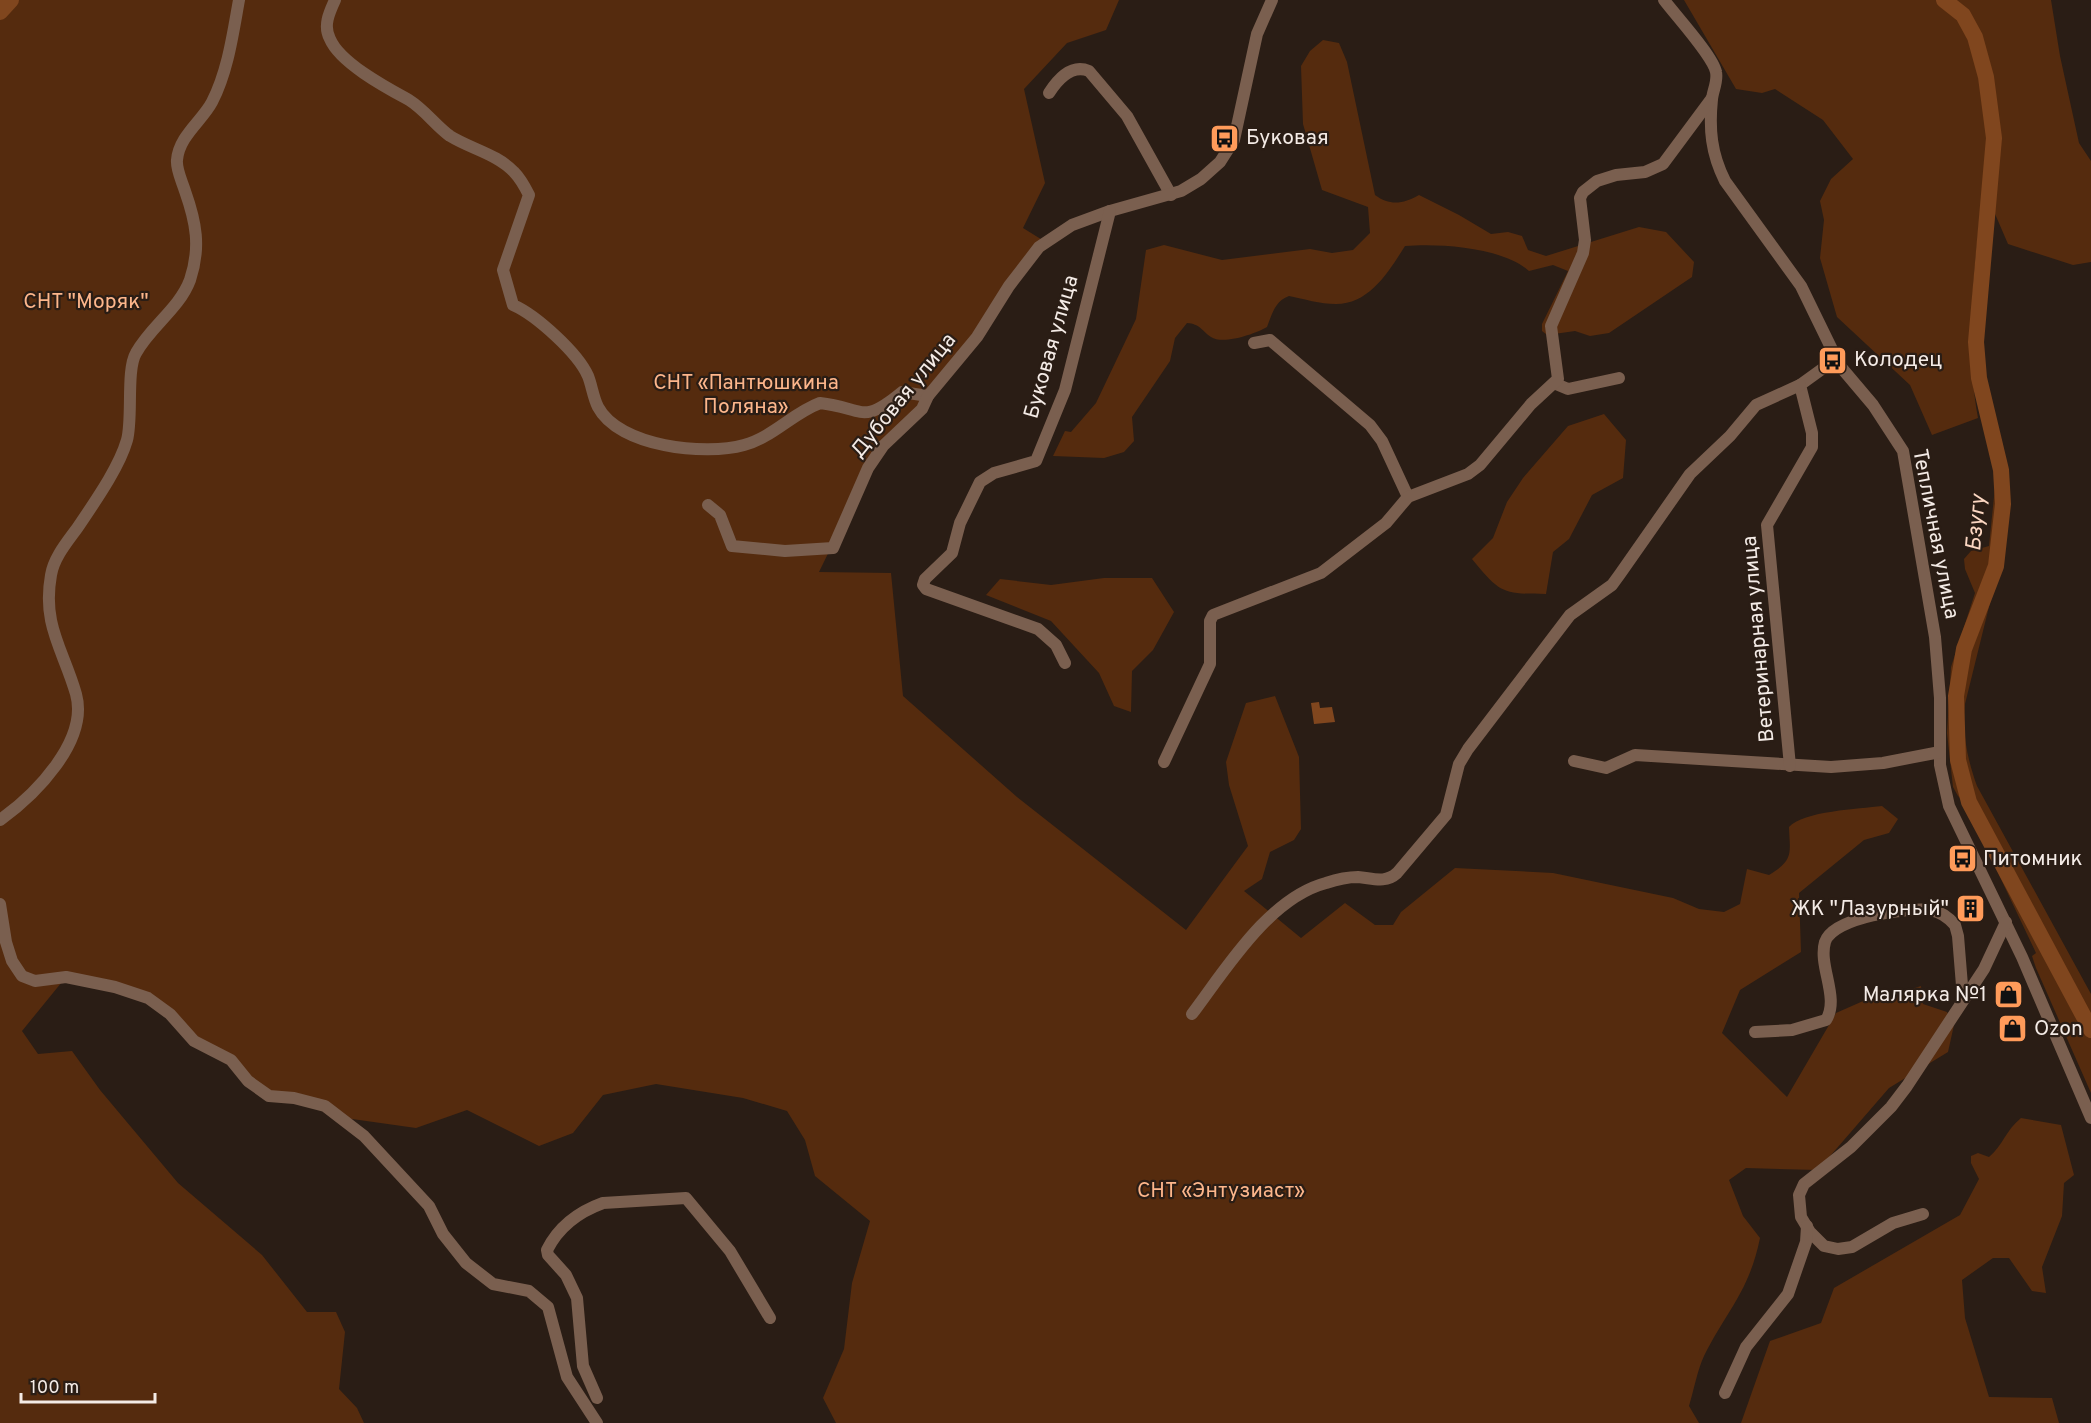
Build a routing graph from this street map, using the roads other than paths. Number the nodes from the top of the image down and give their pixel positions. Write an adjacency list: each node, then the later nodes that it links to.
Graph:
1 (239, 0): 22 (street)
2 (335, 0): 14 (street, Дубовая улица)
3 (1272, 0): 7 (street)
4 (1664, 0): 6 (street, Тепличная улица)
5 (1049, 93): 7 (street)
6 (1712, 98): 10 (street, Тепличная улица); 12 (street)
7 (1171, 195): 8 (street)
8 (1110, 211): 14 (street, Дубовая улица); 17 (street, Буковая улица)
9 (1254, 343): 15 (street)
10 (1836, 359): 13 (street); 18 (street, Тепличная улица)
11 (1619, 378): 12 (street)
12 (1556, 384): 15 (street)
13 (1800, 385): 21 (street, Ветеринарная улица); 26 (street)
14 (928, 396): 16 (street, Дубовая улица)
15 (1408, 498): 20 (street)
16 (708, 505)
17 (1065, 663)
18 (1940, 752): 21 (street); 24 (street, Тепличная улица)
19 (1574, 761): 21 (street)
20 (1164, 762)
21 (1790, 766)
22 (0, 820)
23 (0, 904): 34 (street)
24 (2006, 922): 25 (street); 28 (street, Тепличная улица)
25 (1963, 999): 27 (street); 30 (street)
26 (1192, 1014)
27 (1755, 1032)
28 (2091, 1118)
29 (1923, 1214): 30 (street)
30 (1807, 1226): 32 (street)
31 (770, 1318): 33 (street)
32 (1725, 1393)
33 (597, 1398)
34 (597, 1423)

